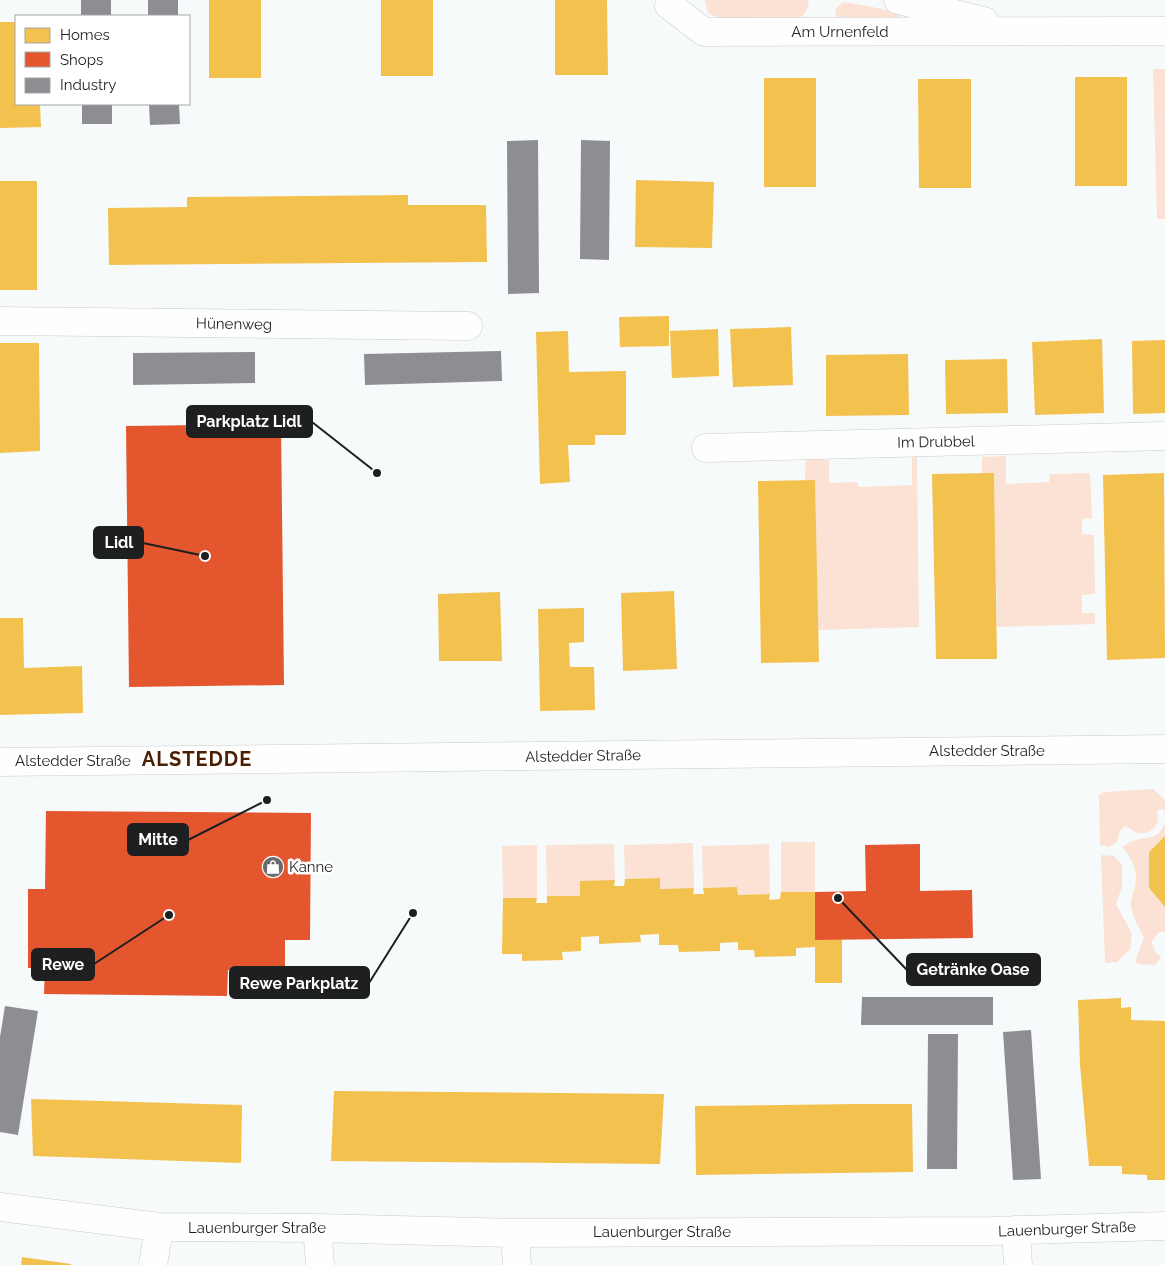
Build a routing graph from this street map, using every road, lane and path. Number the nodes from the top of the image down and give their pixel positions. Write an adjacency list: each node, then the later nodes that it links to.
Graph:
1 (670, 0): 3 (street, Am Urnenfeld)
2 (898, 0): 3 (street, Am Urnenfeld)
3 (1025, 30): 4 (street, Am Urnenfeld)
4 (1165, 31)
5 (0, 321): 6 (street, Hünenweg)
6 (468, 326)
7 (1165, 436): 8 (street, Im Drubbel)
8 (706, 448)
9 (1165, 749): 10 (street, Alstedder Straße)
10 (0, 762)
11 (0, 1207): 13 (street, Lauenburger Straße)
12 (1165, 1226): 15 (street, Lauenburger Straße)
13 (158, 1227): 14 (street, Lauenburger Straße); 17 (street)
14 (317, 1228): 16 (street, Lauenburger Straße); 18 (street)
15 (1016, 1230): 16 (street, Lauenburger Straße); 20 (street)
16 (515, 1233): 19 (street)
17 (153, 1265)
18 (320, 1265)
19 (517, 1265)
20 (1018, 1265)

